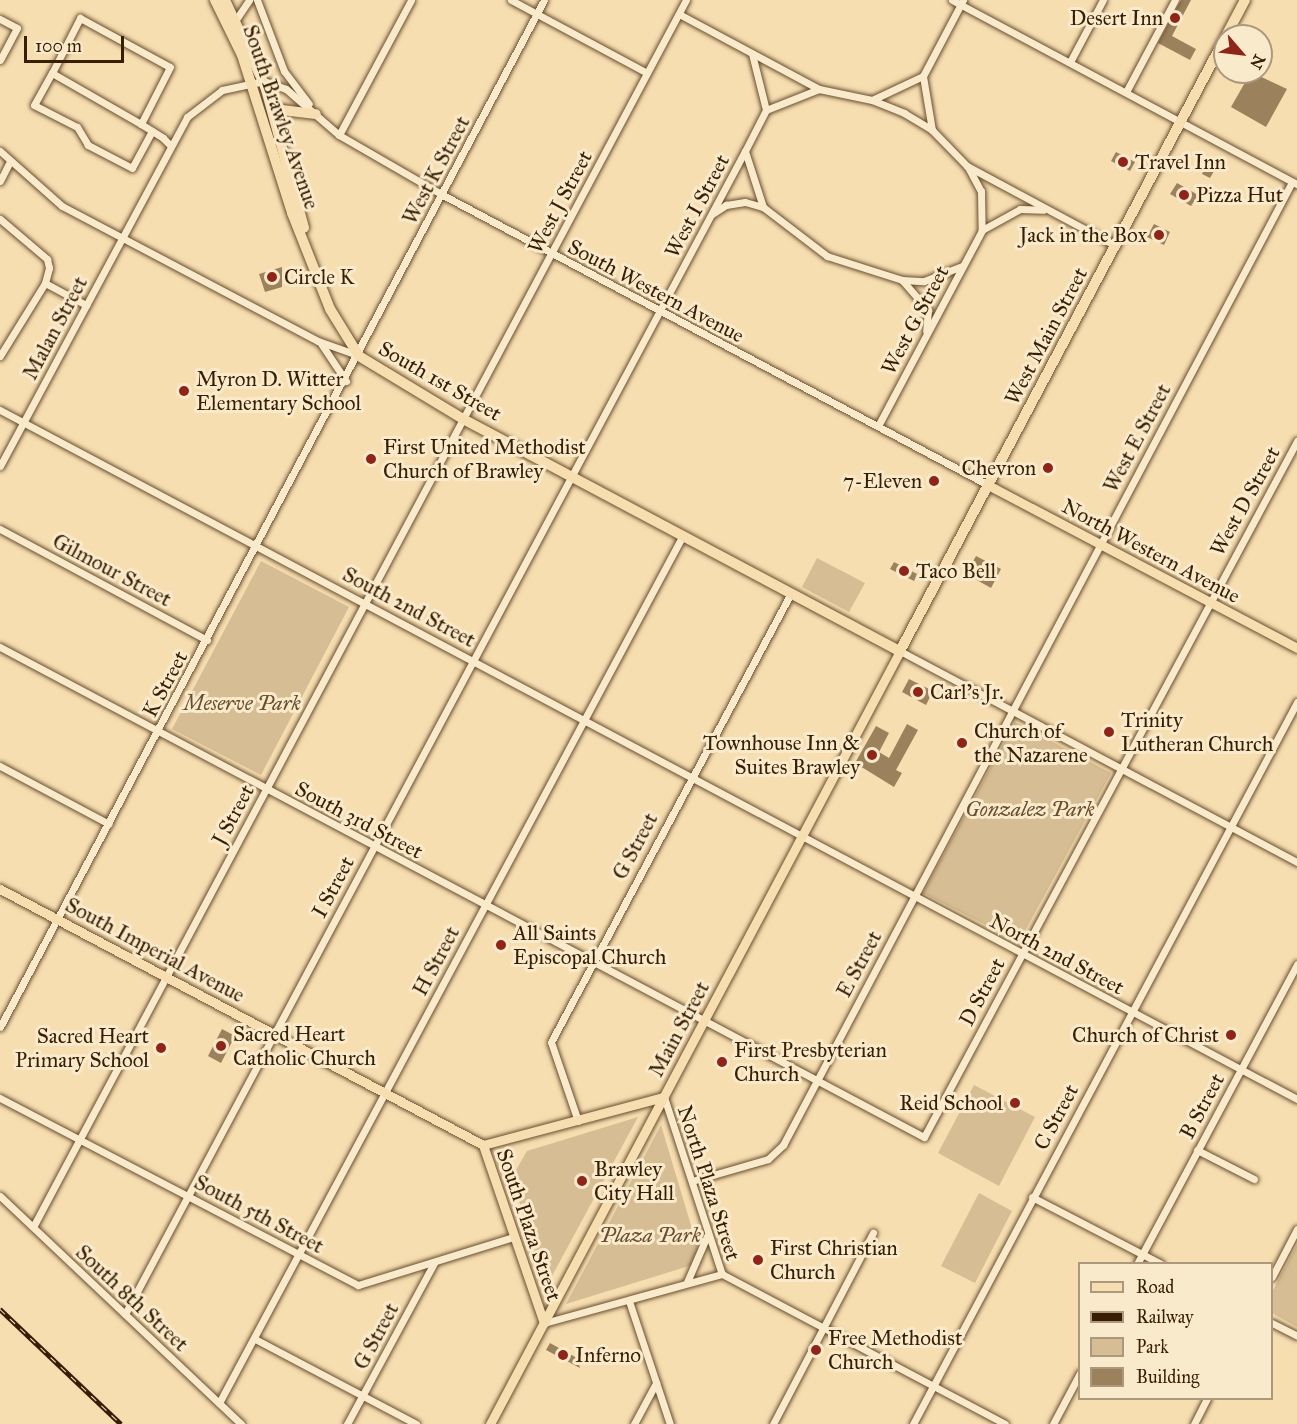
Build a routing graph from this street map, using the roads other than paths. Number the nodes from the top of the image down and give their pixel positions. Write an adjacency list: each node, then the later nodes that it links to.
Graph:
1 (215, 0): 27 (highway, South Brawley Avenue)
2 (225, 0): 16 (highway, South Brawley Avenue)
3 (249, 0): 16 (street)
4 (257, 0): 32 (street, South Western Avenue)
5 (411, 0): 38 (street)
6 (512, 0): 14 (street)
7 (544, 0): 14 (street, West K Street)
8 (686, 0): 15 (street, West J Street)
9 (952, 0): 13 (street)
10 (1103, 0): 21 (street)
11 (1175, 0): 29 (street)
12 (1245, 0): 18 (highway, West Main Street)
13 (962, 2): 21 (street); 25 (street)
14 (537, 14): 24 (street); 46 (street, West K Street)
15 (679, 14): 19 (street); 24 (street, West J Street)
16 (237, 18): 26 (highway, South Brawley Avenue)
17 (0, 19): 20 (street)
18 (1233, 24)
19 (752, 54): 28 (street); 31 (street)
20 (0, 60)
21 (1070, 62): 29 (street)
22 (1213, 62): 34 (highway, West Main Street)
23 (52, 73): 35 (street); 35 (street); 37 (street)
24 (647, 74): 55 (street, West J Street)
25 (923, 76): 30 (street); 36 (street)
26 (264, 81): 27 (street, Malan Street); 32 (street, South Western Avenue); 33 (highway, South Brawley Avenue)
27 (252, 82): 39 (street, Malan Street); 54 (highway, South Brawley Avenue)
28 (819, 89): 30 (street); 31 (street)
29 (1126, 92): 34 (street)
30 (872, 100): 36 (street)
31 (766, 110): 41 (street, West I Street)
32 (316, 114): 33 (highway); 38 (street, South Western Avenue)
33 (276, 118): 54 (highway, South Brawley Avenue)
34 (1181, 122): 45 (street); 53 (highway, West Main Street)
35 (141, 124): 37 (street)
36 (932, 130): 43 (street)
37 (152, 131): 39 (street)
38 (339, 135): 46 (street, South Western Avenue)
39 (171, 146): 52 (street, Malan Street)
40 (0, 151): 42 (street, South 1st Street)
41 (745, 151): 47 (street); 49 (street, West I Street)
42 (10, 161): 44 (street); 52 (street, South 1st Street)
43 (967, 166): 48 (street); 51 (street, West G Street)
44 (0, 181)
45 (1294, 183): 76 (street, West E Street)
46 (441, 194): 55 (street, South Western Avenue); 64 (street, West K Street)
47 (763, 207): 49 (street); 57 (street)
48 (1045, 210): 51 (street); 53 (street)
49 (711, 214): 60 (street, West I Street)
50 (0, 219): 58 (street)
51 (982, 230): 56 (street, West G Street)
52 (122, 237): 59 (street, Malan Street); 62 (street, South 1st Street)
53 (1116, 246): 73 (highway, West Main Street)
54 (308, 248): 64 (highway, South Brawley Avenue)
55 (551, 253): 60 (street, South Western Avenue); 67 (street, West J Street)
56 (963, 265): 57 (street); 61 (street, West G Street)
57 (902, 280): 61 (street)
58 (45, 283): 59 (street); 63 (street)
59 (86, 305): 68 (street, Malan Street)
60 (660, 312): 69 (street, South Western Avenue); 72 (street, West I Street)
61 (926, 334): 69 (street, West G Street)
62 (318, 340): 64 (street, South 1st Street); 65 (street)
63 (0, 356)
64 (359, 356): 65 (street, K Street); 67 (highway, South 1st Street)
65 (346, 381): 77 (street, K Street)
66 (0, 410): 68 (street, South 2nd Street)
67 (463, 419): 72 (highway, South 1st Street); 80 (street, J Street)
68 (24, 422): 71 (street, Malan Street); 77 (street, South 2nd Street)
69 (878, 426): 73 (street, South Western Avenue)
70 (1297, 441): 79 (street, West D Street)
71 (0, 466)
72 (572, 476): 75 (highway, South 1st Street); 85 (street, I Street)
73 (988, 485): 76 (main road, North Western Avenue); 84 (highway, West Main Street)
74 (0, 529): 81 (street, Gilmour Street)
75 (682, 535): 78 (highway, South 1st Street); 88 (street, H Street)
76 (1099, 544): 79 (main road, North Western Avenue); 87 (street, West E Street)
77 (258, 545): 80 (street, South 2nd Street); 81 (street, K Street)
78 (791, 593): 84 (highway, South 1st Street); 92 (street, G Street)
79 (1209, 601): 82 (main road, North Western Avenue); 91 (street, West D Street)
80 (365, 602): 85 (street, South 2nd Street); 93 (street, J Street)
81 (207, 640): 89 (street, K Street)
82 (1295, 644)
83 (0, 646): 89 (street, South 3rd Street)
84 (900, 651): 87 (street); 96 (main road, Main Street)
85 (472, 660): 88 (street, South 2nd Street); 97 (street, I Street)
86 (1297, 702): 95 (street, C Street)
87 (1011, 710): 91 (street); 100 (street, E Street)
88 (584, 719): 92 (street, South 2nd Street); 101 (street, H Street)
89 (158, 732): 93 (street, South 3rd Street); 94 (street, K Street)
90 (0, 766): 94 (street)
91 (1121, 767): 95 (street); 103 (street, D Street)
92 (691, 776): 96 (street, South 2nd Street); 104 (street, G Street)
93 (266, 788): 97 (street, South 3rd Street); 106 (street, J Street)
94 (109, 824): 102 (street, K Street)
95 (1229, 826): 98 (street); 107 (street, C Street)
96 (802, 836): 100 (street, North 2nd Street); 108 (main road, Main Street)
97 (373, 846): 101 (street, South 3rd Street); 110 (street, I Street)
98 (1297, 862)
99 (0, 889): 102 (main road, South Imperial Avenue)
100 (913, 897): 103 (street, North 2nd Street); 112 (street, E Street)
101 (484, 906): 104 (street, South 3rd Street); 113 (street, H Street)
102 (58, 919): 106 (main road, South Imperial Avenue); 109 (street, K Street)
103 (1022, 953): 107 (street, North 2nd Street); 118 (street, D Street)
104 (592, 964): 108 (street, South 3rd Street); 117 (street, G Street)
105 (1297, 964): 111 (street, B Street)
106 (166, 976): 110 (main road, South Imperial Avenue); 119 (street, J Street)
107 (1131, 1012): 111 (street, North 2nd Street); 126 (street, C Street)
108 (703, 1022): 112 (street, South 3rd Street); 114 (main road, Main Street)
109 (0, 1027)
110 (274, 1034): 113 (main road, South Imperial Avenue); 125 (street, I Street)
111 (1241, 1069): 116 (street, North 2nd Street); 121 (street, B Street)
112 (815, 1081): 118 (street, South 3rd Street); 123 (street, E Street)
113 (385, 1092): 120 (main road, South Imperial Avenue); 133 (street, H Street)
114 (664, 1097): 117 (main road, South Plaza Street); 123 (street, North Plaza Street); 142 (main road, Main Street)
115 (0, 1098): 119 (street, South 5th Street)
116 (1297, 1099)
117 (578, 1121): 120 (main road, South Plaza Street)
118 (924, 1137)
119 (80, 1138): 125 (street, South 5th Street); 127 (street, J Street)
120 (483, 1145): 131 (main road, South Plaza Street)
121 (1197, 1150): 122 (street); 132 (street, B Street)
122 (1254, 1179)
123 (692, 1181): 129 (street, North Plaza Street)
124 (0, 1196): 127 (street, South 8th Street)
125 (188, 1196): 133 (street, South 5th Street); 141 (street, I Street)
126 (1032, 1197): 132 (street); 149 (street, C Street)
127 (33, 1227): 141 (street, South 8th Street)
128 (1297, 1229): 138 (street)
129 (707, 1233): 137 (street, North Plaza Street); 139 (street)
130 (873, 1233): 144 (street)
131 (513, 1237): 136 (street, South 5th Street); 142 (main road, South Plaza Street)
132 (1142, 1253): 134 (street, B Street); 135 (street)
133 (298, 1254): 136 (street, South 5th Street); 146 (street, H Street)
134 (1138, 1262)
135 (1159, 1262)
136 (434, 1263): 150 (street, G Street)
137 (722, 1274): 139 (street, North Plaza Street); 144 (street)
138 (1273, 1275)
139 (687, 1282): 140 (street, North Plaza Street)
140 (629, 1300): 142 (street, North Plaza Street); 148 (street)
141 (125, 1314): 152 (street, South 8th Street)
142 (544, 1323): 156 (main road, Main Street)
143 (1273, 1324): 145 (street)
144 (824, 1327): 149 (street); 159 (street)
145 (1297, 1336)
146 (255, 1339): 150 (street); 152 (street, H Street)
147 (1078, 1377): 162 (street)
148 (656, 1383): 157 (street); 158 (street)
149 (934, 1386): 160 (street, C Street); 161 (street)
150 (362, 1396): 154 (street, G Street); 155 (street)
151 (1206, 1400): 163 (street)
152 (219, 1403): 153 (street, South 8th Street)
153 (241, 1424)
154 (347, 1424)
155 (416, 1424)
156 (490, 1424)
157 (634, 1424)
158 (670, 1424)
159 (773, 1424)
160 (913, 1424)
161 (1005, 1424)
162 (1053, 1424)
163 (1194, 1424)

